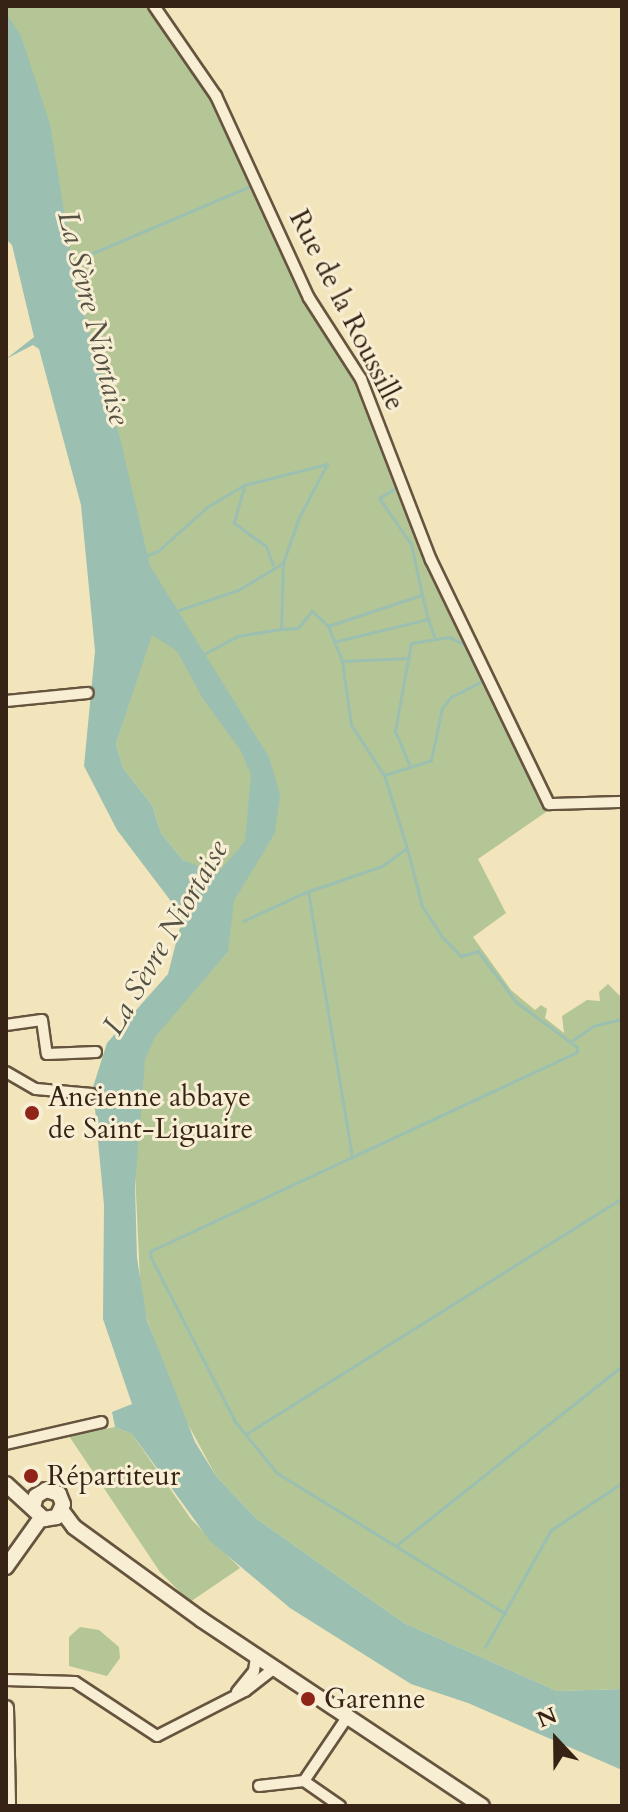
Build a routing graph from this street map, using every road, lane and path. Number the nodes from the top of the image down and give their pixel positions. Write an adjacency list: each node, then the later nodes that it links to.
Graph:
1 (154, 6): 4 (street, Rue de la Roussille)
2 (88, 693): 3 (street)
3 (6, 701)
4 (622, 802)
5 (6, 1025): 6 (street)
6 (96, 1052)
7 (6, 1072): 8 (street)
8 (92, 1094)
9 (102, 1422): 10 (street)
10 (6, 1444)
11 (8, 1485): 12 (street); 13 (street)
12 (42, 1491): 13 (street); 13 (street)
13 (47, 1514): 14 (street); 15 (street)
14 (6, 1567)
15 (256, 1656): 16 (street); 18 (street)
16 (274, 1668): 18 (street); 20 (street)
17 (6, 1680): 18 (street)
18 (233, 1695)
19 (6, 1708): 23 (street)
20 (348, 1716): 21 (street); 25 (street)
21 (304, 1781): 22 (street); 24 (street)
22 (259, 1786)
23 (8, 1806)
24 (340, 1806)
25 (482, 1806)

